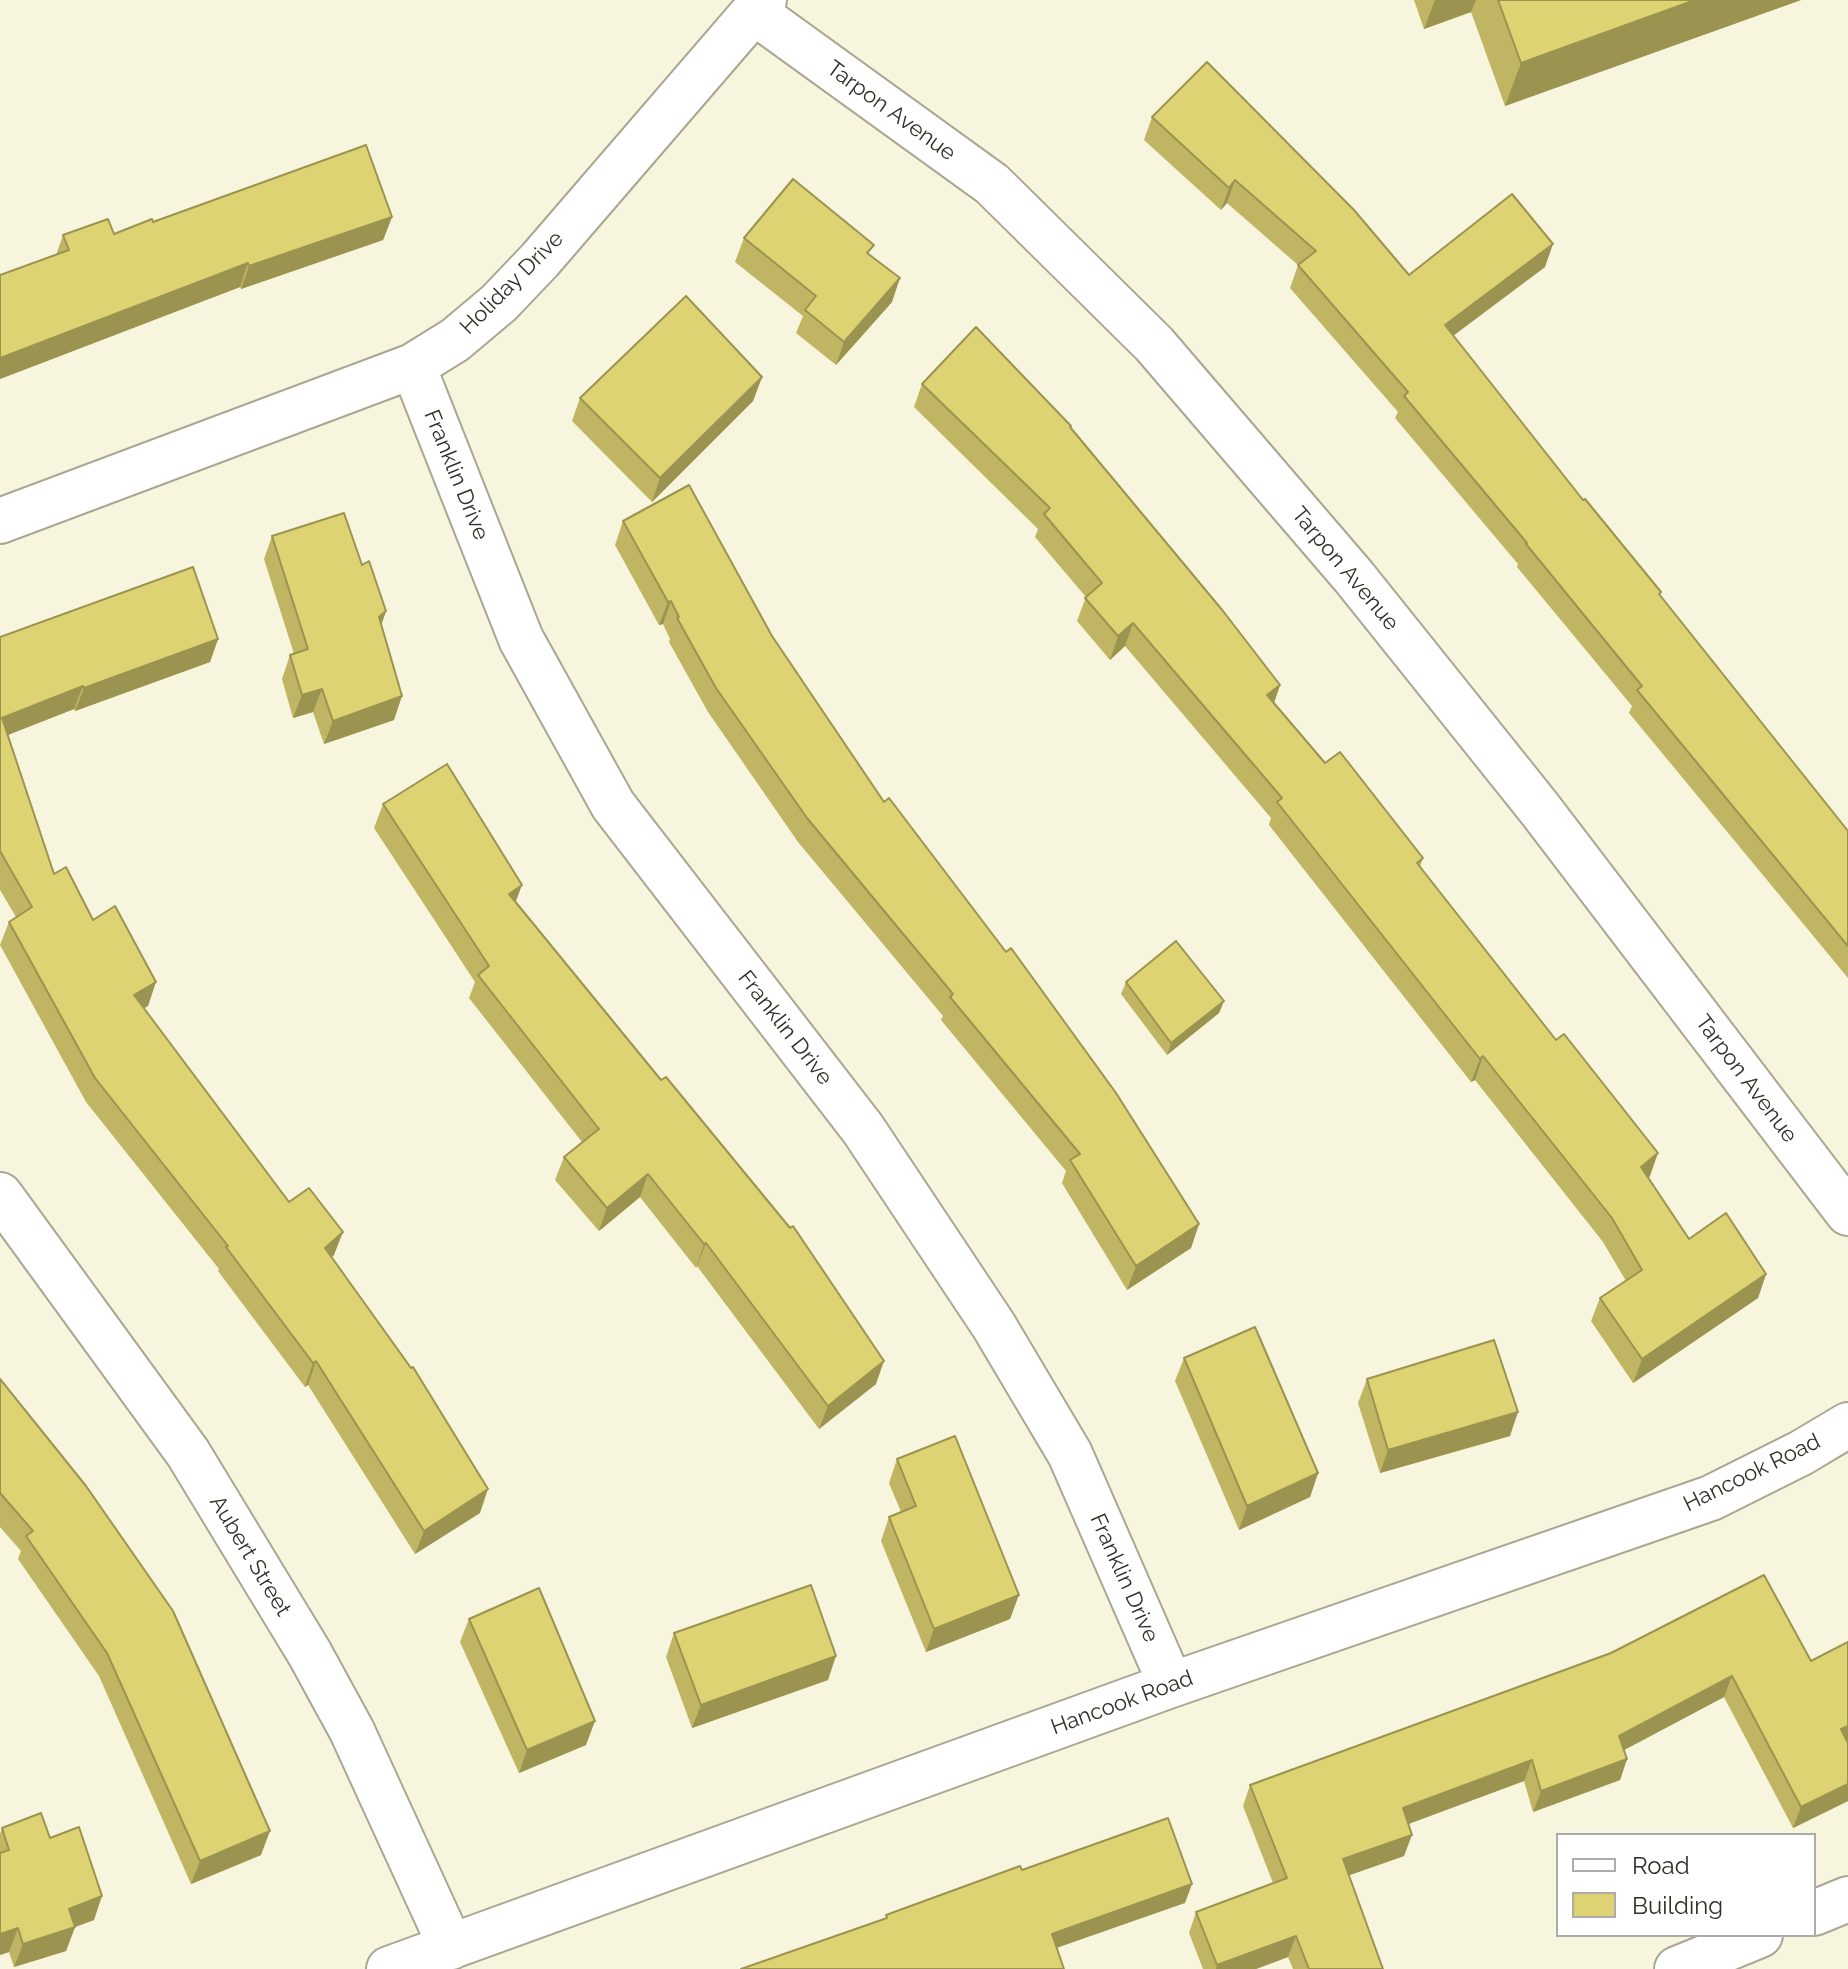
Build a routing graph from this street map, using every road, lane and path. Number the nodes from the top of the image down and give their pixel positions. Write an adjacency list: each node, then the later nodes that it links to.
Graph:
1 (759, 6): 2 (street, Holiday Drive); 5 (street, Tarpon Avenue)
2 (413, 366): 3 (street, Holiday Drive); 7 (street, Franklin Drive)
3 (0, 521)
4 (0, 1195): 11 (street, Aubert Street)
5 (1848, 1213)
6 (1848, 1425): 7 (street, Hancook Road)
7 (1171, 1685): 11 (street, Hancook Road)
8 (1848, 1899): 9 (street)
9 (1816, 1912)
10 (1755, 1937): 13 (street)
11 (451, 1947): 12 (street, Hancook Road)
12 (389, 1969)
13 (1677, 1969)

